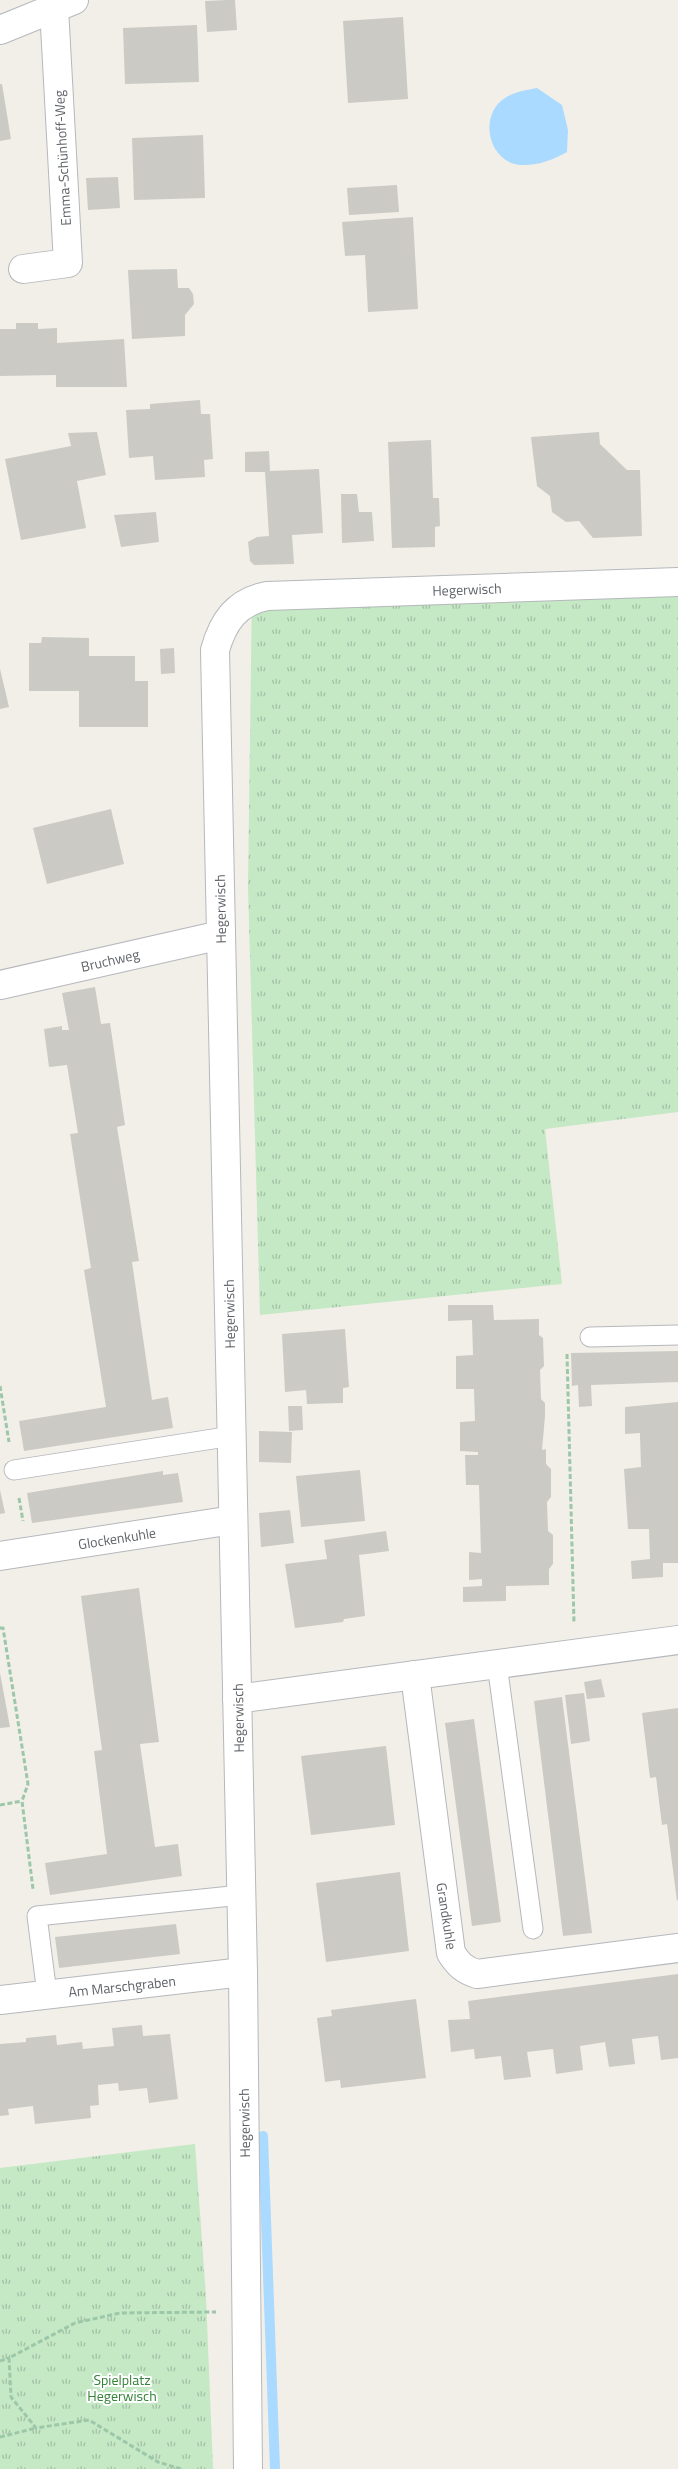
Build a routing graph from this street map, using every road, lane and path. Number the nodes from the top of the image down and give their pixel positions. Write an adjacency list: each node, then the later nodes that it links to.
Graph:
1 (64, 4): 2 (street, Emma-Schünhoff-Weg); 3 (street, Emma-Schünhoff-Weg)
2 (0, 30)
3 (23, 269)
4 (678, 582): 5 (street, Hegerwisch)
5 (220, 935): 6 (street, Bruchweg); 9 (street, Hegerwisch)
6 (0, 985)
7 (678, 1335): 8 (lane)
8 (590, 1337): 15 (path)
9 (232, 1436): 10 (lane); 11 (street, Hegerwisch)
10 (14, 1470)
11 (233, 1520): 12 (street, Glockenkuhle); 18 (street, Hegerwisch)
12 (0, 1556)
13 (0, 1628): 19 (path)
14 (678, 1640): 15 (street)
15 (575, 1653): 16 (street)
16 (497, 1664): 17 (street); 23 (lane)
17 (415, 1675): 18 (street); 24 (street, Grandkuhle)
18 (237, 1699): 21 (street, Hegerwisch)
19 (22, 1802): 20 (path); 22 (path)
20 (0, 1805)
21 (241, 1895): 22 (lane); 25 (street, Hegerwisch)
22 (37, 1916): 26 (lane)
23 (533, 1929)
24 (678, 1948)
25 (243, 1972): 26 (street, Am Marschgraben); 28 (street, Hegerwisch)
26 (47, 1994): 27 (street, Am Marschgraben)
27 (0, 2000)
28 (246, 2311): 29 (path); 34 (street, Hegerwisch)
29 (9, 2358): 30 (path); 31 (path)
30 (0, 2361)
31 (36, 2428): 32 (path); 33 (path)
32 (0, 2437)
33 (181, 2469)
34 (248, 2469)

